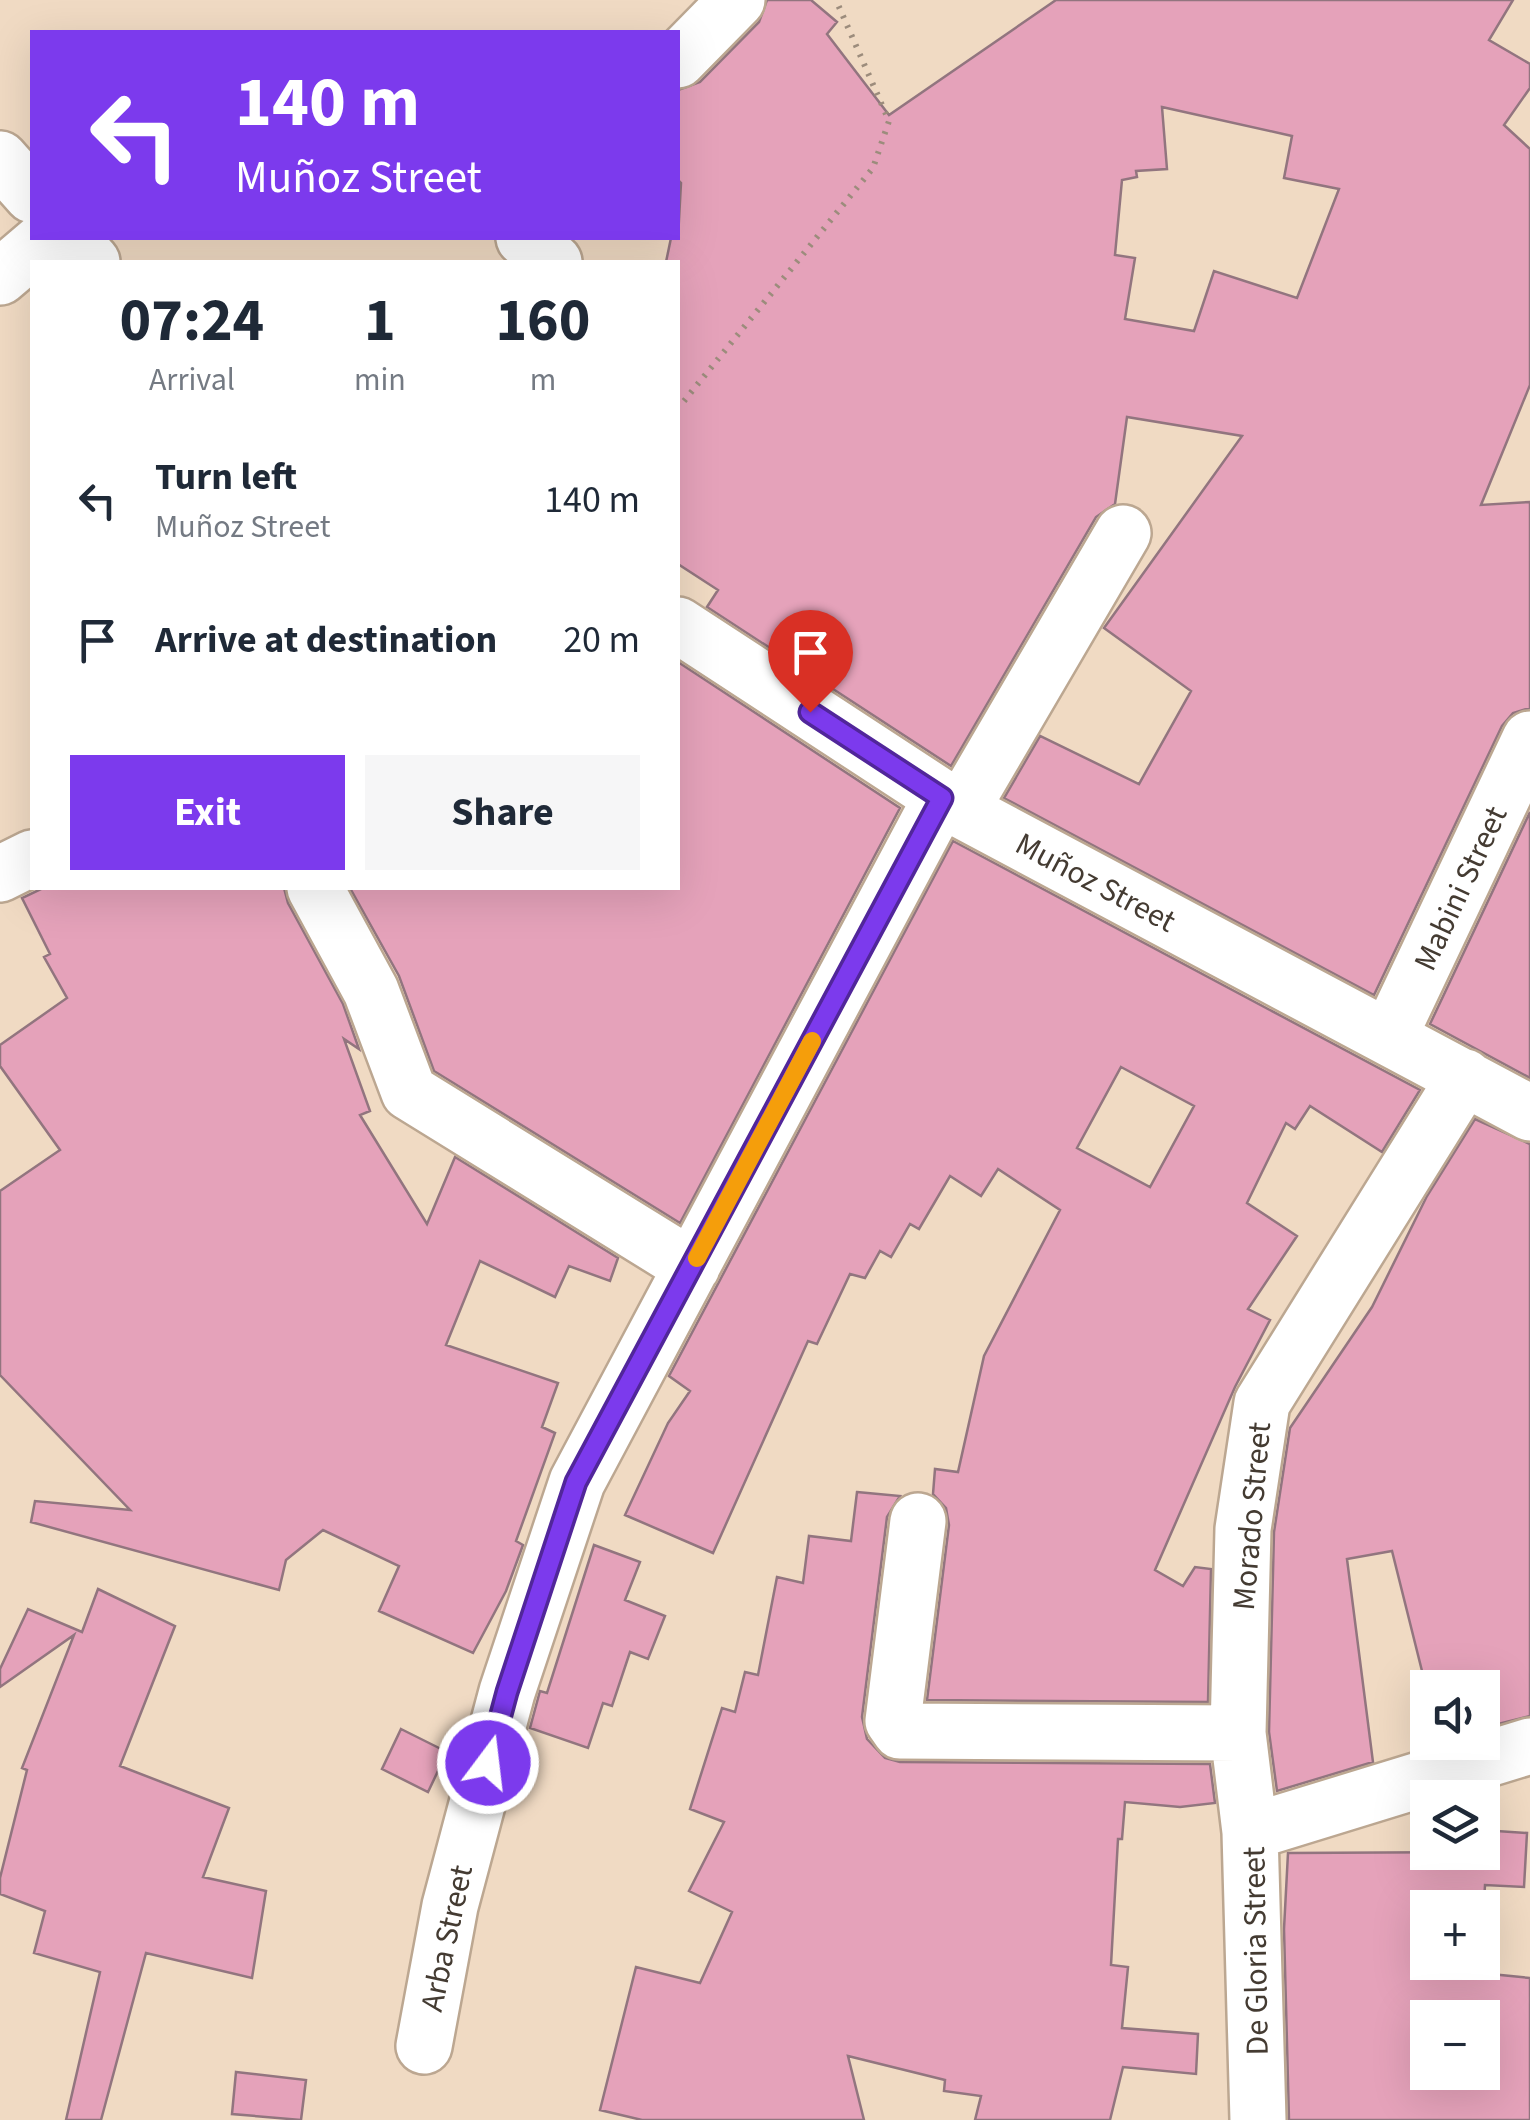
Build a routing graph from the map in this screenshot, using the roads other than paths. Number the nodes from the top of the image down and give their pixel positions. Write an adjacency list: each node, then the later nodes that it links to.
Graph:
1 (738, 0): 2 (street)
2 (680, 58)
3 (0, 159): 4 (street)
4 (30, 193)
5 (44, 240): 10 (street)
6 (72, 240): 8 (street)
7 (526, 240): 9 (street)
8 (90, 260)
9 (552, 260)
10 (0, 277)
11 (1123, 533): 14 (street, Arba Street)
12 (680, 626): 14 (street, Muñoz Street)
13 (1530, 739): 18 (street, Mabini Street)
14 (951, 804): 18 (street, Muñoz Street); 21 (street, Arba Street)
15 (30, 859): 16 (street)
16 (0, 874)
17 (316, 890): 21 (street)
18 (1389, 1037): 19 (street, Muñoz Street)
19 (1465, 1078): 20 (street, Muñoz Street); 23 (street, Morado Street)
20 (1530, 1113)
21 (692, 1267): 26 (street, Arba Street)
22 (918, 1521): 23 (street)
23 (1238, 1732): 25 (street, Morado Street)
24 (1530, 1746): 25 (street, De Gloria Street)
25 (1250, 1832): 27 (street, De Gloria Street)
26 (424, 2046)
27 (1258, 2120)

